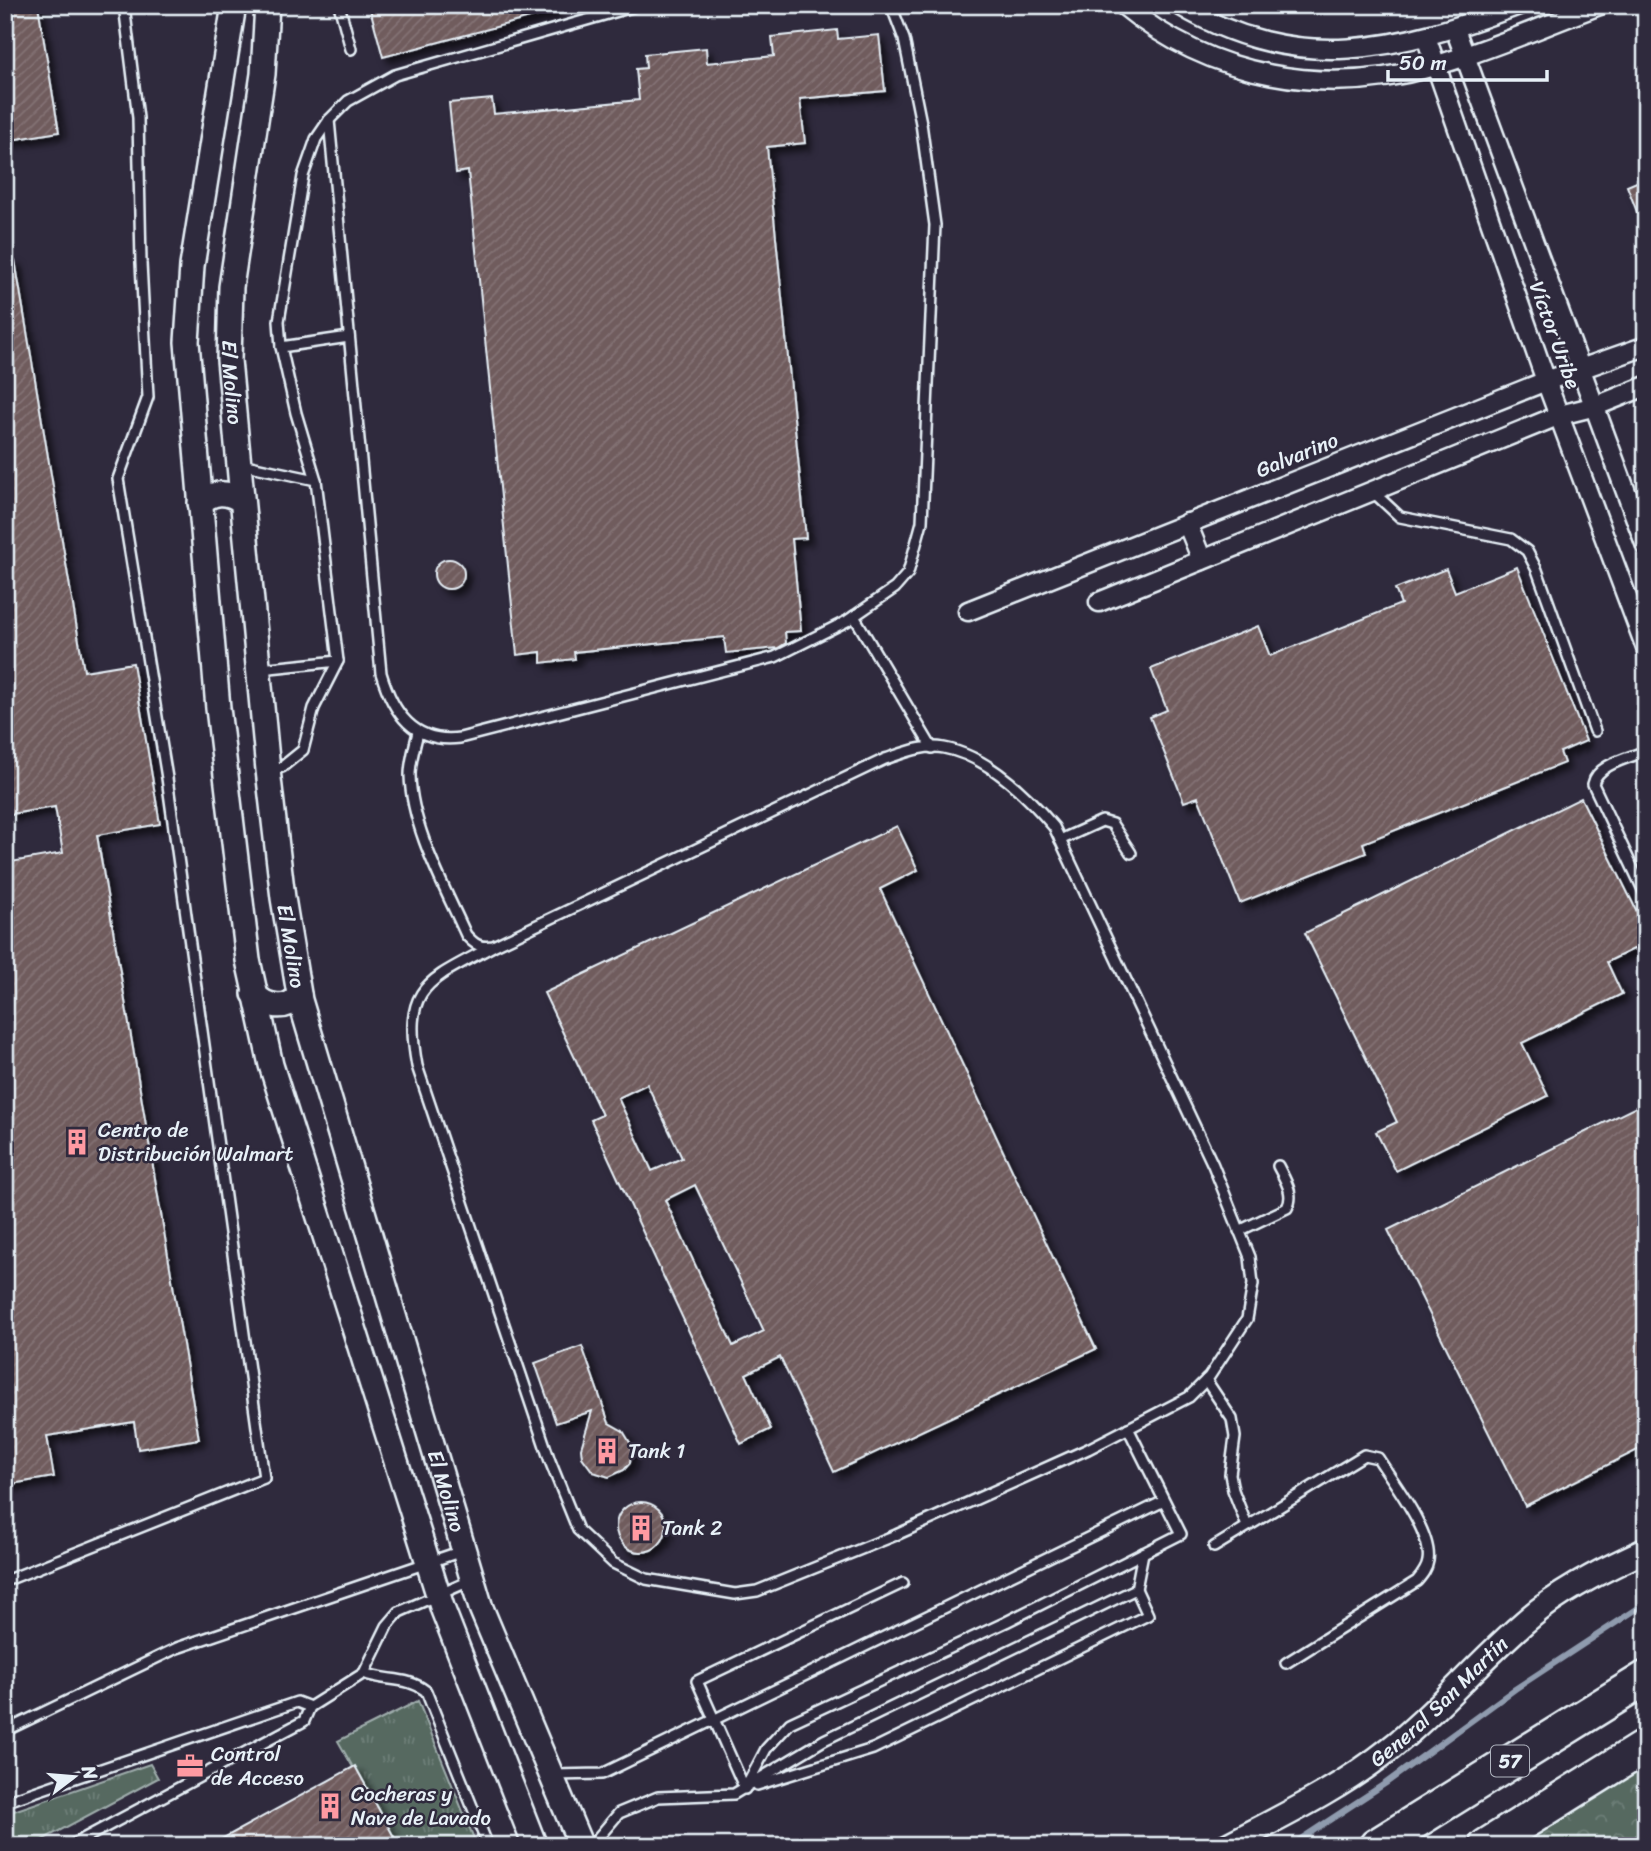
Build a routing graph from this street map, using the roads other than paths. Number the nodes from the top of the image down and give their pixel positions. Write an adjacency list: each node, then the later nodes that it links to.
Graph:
1 (124, 5): 64 (lane)
2 (234, 5): 16 (street, El Molino)
3 (267, 5): 17 (street, El Molino)
4 (339, 5): 13 (lane)
5 (639, 5): 18 (lane)
6 (891, 5): 37 (lane)
7 (1123, 5): 15 (street)
8 (1179, 5): 12 (street)
9 (1519, 5): 11 (street)
10 (1600, 5): 14 (street)
11 (1455, 29): 12 (street); 14 (street, Víctor Uribe)
12 (1426, 37): 15 (street, Víctor Uribe)
13 (351, 49)
14 (1465, 55): 15 (street); 22 (street, Víctor Uribe)
15 (1434, 66): 23 (street, Víctor Uribe)
16 (216, 111): 17 (street); 31 (street, El Molino)
17 (257, 117): 27 (street, El Molino)
18 (328, 120): 19 (lane); 21 (lane)
19 (349, 337): 21 (lane); 42 (lane)
20 (1646, 346): 22 (street, Galvarino)
21 (281, 347): 28 (lane)
22 (1581, 371): 23 (street, Galvarino); 25 (street, Víctor Uribe)
23 (1546, 381): 26 (street, Víctor Uribe); 32 (street, Galvarino)
24 (1646, 386): 25 (street)
25 (1596, 406): 26 (street); 33 (street, Víctor Uribe)
26 (1560, 415): 29 (street); 38 (street, Víctor Uribe)
27 (239, 464): 28 (lane); 30 (street, El Molino)
28 (316, 480): 39 (lane)
29 (1371, 489): 34 (street); 41 (lane)
30 (242, 501): 31 (street); 40 (street, El Molino)
31 (200, 503): 50 (street, El Molino)
32 (1187, 523): 34 (street); 36 (street, Galvarino)
33 (1646, 546)
34 (1202, 560): 35 (street)
35 (1099, 602)
36 (968, 611)
37 (854, 616): 42 (lane); 43 (lane)
38 (1646, 648)
39 (338, 661): 40 (lane); 45 (lane)
40 (259, 669): 45 (street, El Molino)
41 (1595, 731)
42 (418, 732): 49 (lane)
43 (932, 748): 46 (lane); 49 (lane)
44 (1646, 751): 48 (lane)
45 (268, 771): 51 (street, El Molino)
46 (1060, 840): 47 (lane); 53 (lane)
47 (1131, 853)
48 (1646, 896)
49 (494, 946): 55 (lane)
50 (254, 994): 51 (street); 62 (street, El Molino)
51 (299, 995): 60 (street, El Molino)
52 (1279, 1166): 53 (lane)
53 (1239, 1231): 54 (lane)
54 (1206, 1380): 55 (lane); 57 (lane)
55 (1128, 1428): 56 (lane)
56 (1164, 1502): 61 (lane); 72 (lane)
57 (1247, 1526): 58 (lane); 68 (lane)
58 (1214, 1547)
59 (1646, 1550): 83 (street, General San Martín)
60 (463, 1551): 62 (lane); 63 (street, El Molino)
61 (1143, 1553): 66 (lane); 76 (lane)
62 (428, 1563): 67 (street, El Molino); 73 (lane)
63 (472, 1580): 67 (lane); 75 (street, El Molino)
64 (5, 1581)
65 (903, 1583): 72 (lane)
66 (1136, 1589): 76 (lane); 76 (lane)
67 (439, 1597): 69 (lane); 80 (street, El Molino)
68 (1286, 1663)
69 (364, 1673): 71 (lane); 79 (lane)
70 (1646, 1678): 84 (highway, 57)
71 (310, 1707): 77 (lane); 78 (lane)
72 (715, 1721): 75 (lane); 76 (lane)
73 (5, 1731)
74 (1646, 1746): 85 (highway)
75 (552, 1775): 81 (street, El Molino)
76 (745, 1789): 82 (lane)
77 (5, 1802)
78 (70, 1846)
79 (488, 1846)
80 (535, 1846)
81 (581, 1846)
82 (591, 1846)
83 (1226, 1846)
84 (1376, 1846)
85 (1486, 1846)

